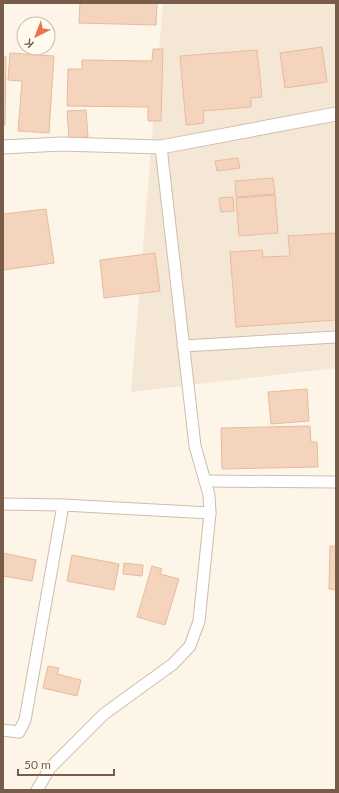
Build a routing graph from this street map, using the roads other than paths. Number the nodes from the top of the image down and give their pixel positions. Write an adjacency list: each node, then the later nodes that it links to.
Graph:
1 (336, 114): 3 (street)
2 (3, 147): 3 (street)
3 (161, 147): 5 (street)
4 (336, 337): 5 (street)
5 (184, 346): 6 (street)
6 (205, 481): 7 (street); 10 (street)
7 (336, 482)
8 (3, 504): 9 (street)
9 (62, 505): 10 (street); 11 (street)
10 (210, 513): 12 (street)
11 (3, 730)
12 (37, 790)

